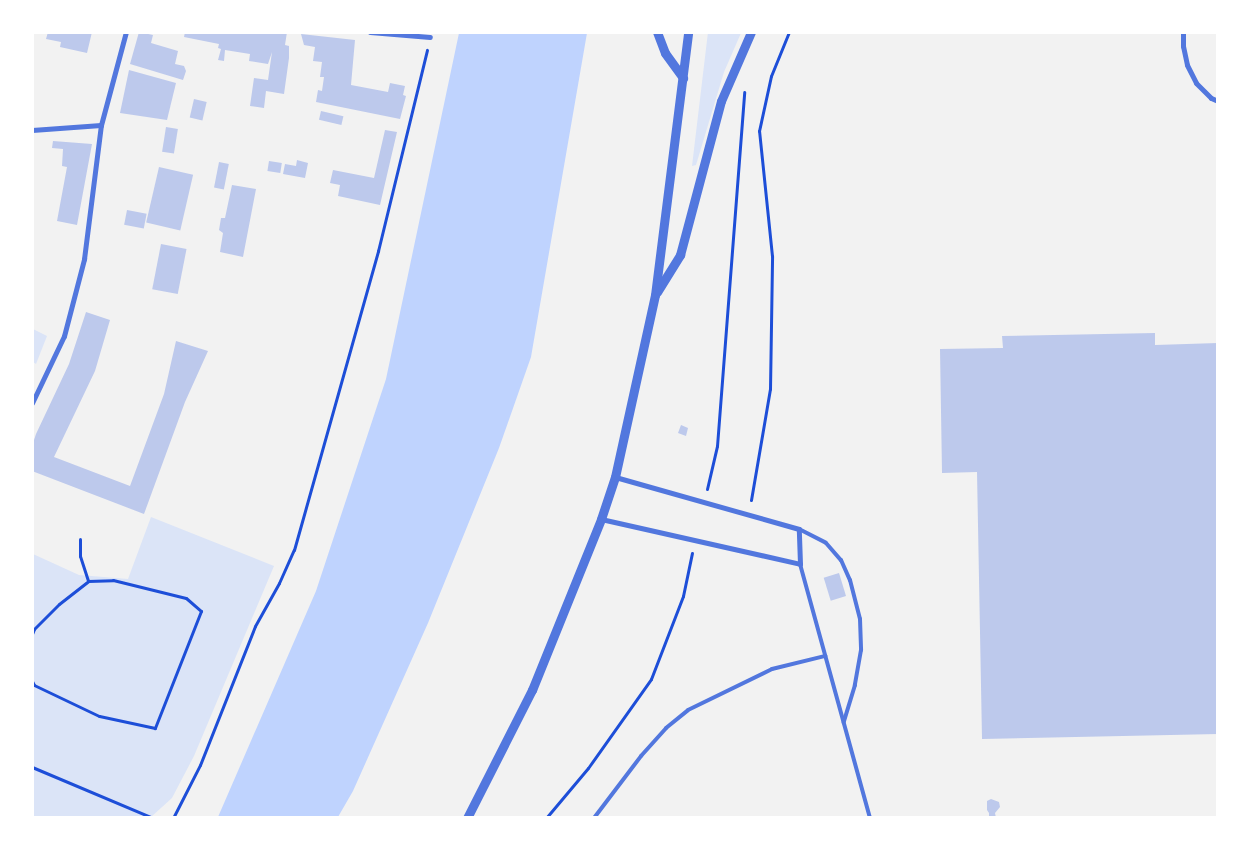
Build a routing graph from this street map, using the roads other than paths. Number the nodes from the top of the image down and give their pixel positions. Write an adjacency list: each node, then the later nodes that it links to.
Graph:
1 (126, 32): 10 (street)
2 (370, 32): 7 (street)
3 (657, 32): 8 (street)
4 (688, 32): 8 (street)
5 (752, 32): 12 (street)
6 (1183, 32): 9 (street)
7 (430, 37)
8 (682, 78): 12 (street)
9 (1218, 101)
10 (101, 125): 11 (street); 13 (street)
11 (32, 130)
12 (655, 294): 14 (street)
13 (32, 403)
14 (615, 476): 15 (street); 16 (street)
15 (601, 519): 17 (street); 20 (street)
16 (799, 529): 17 (street); 19 (lane)
17 (800, 564): 18 (lane)
18 (826, 656): 19 (lane); 21 (lane)
19 (844, 722): 22 (lane)
20 (467, 818)
21 (594, 818)
22 (870, 818)

